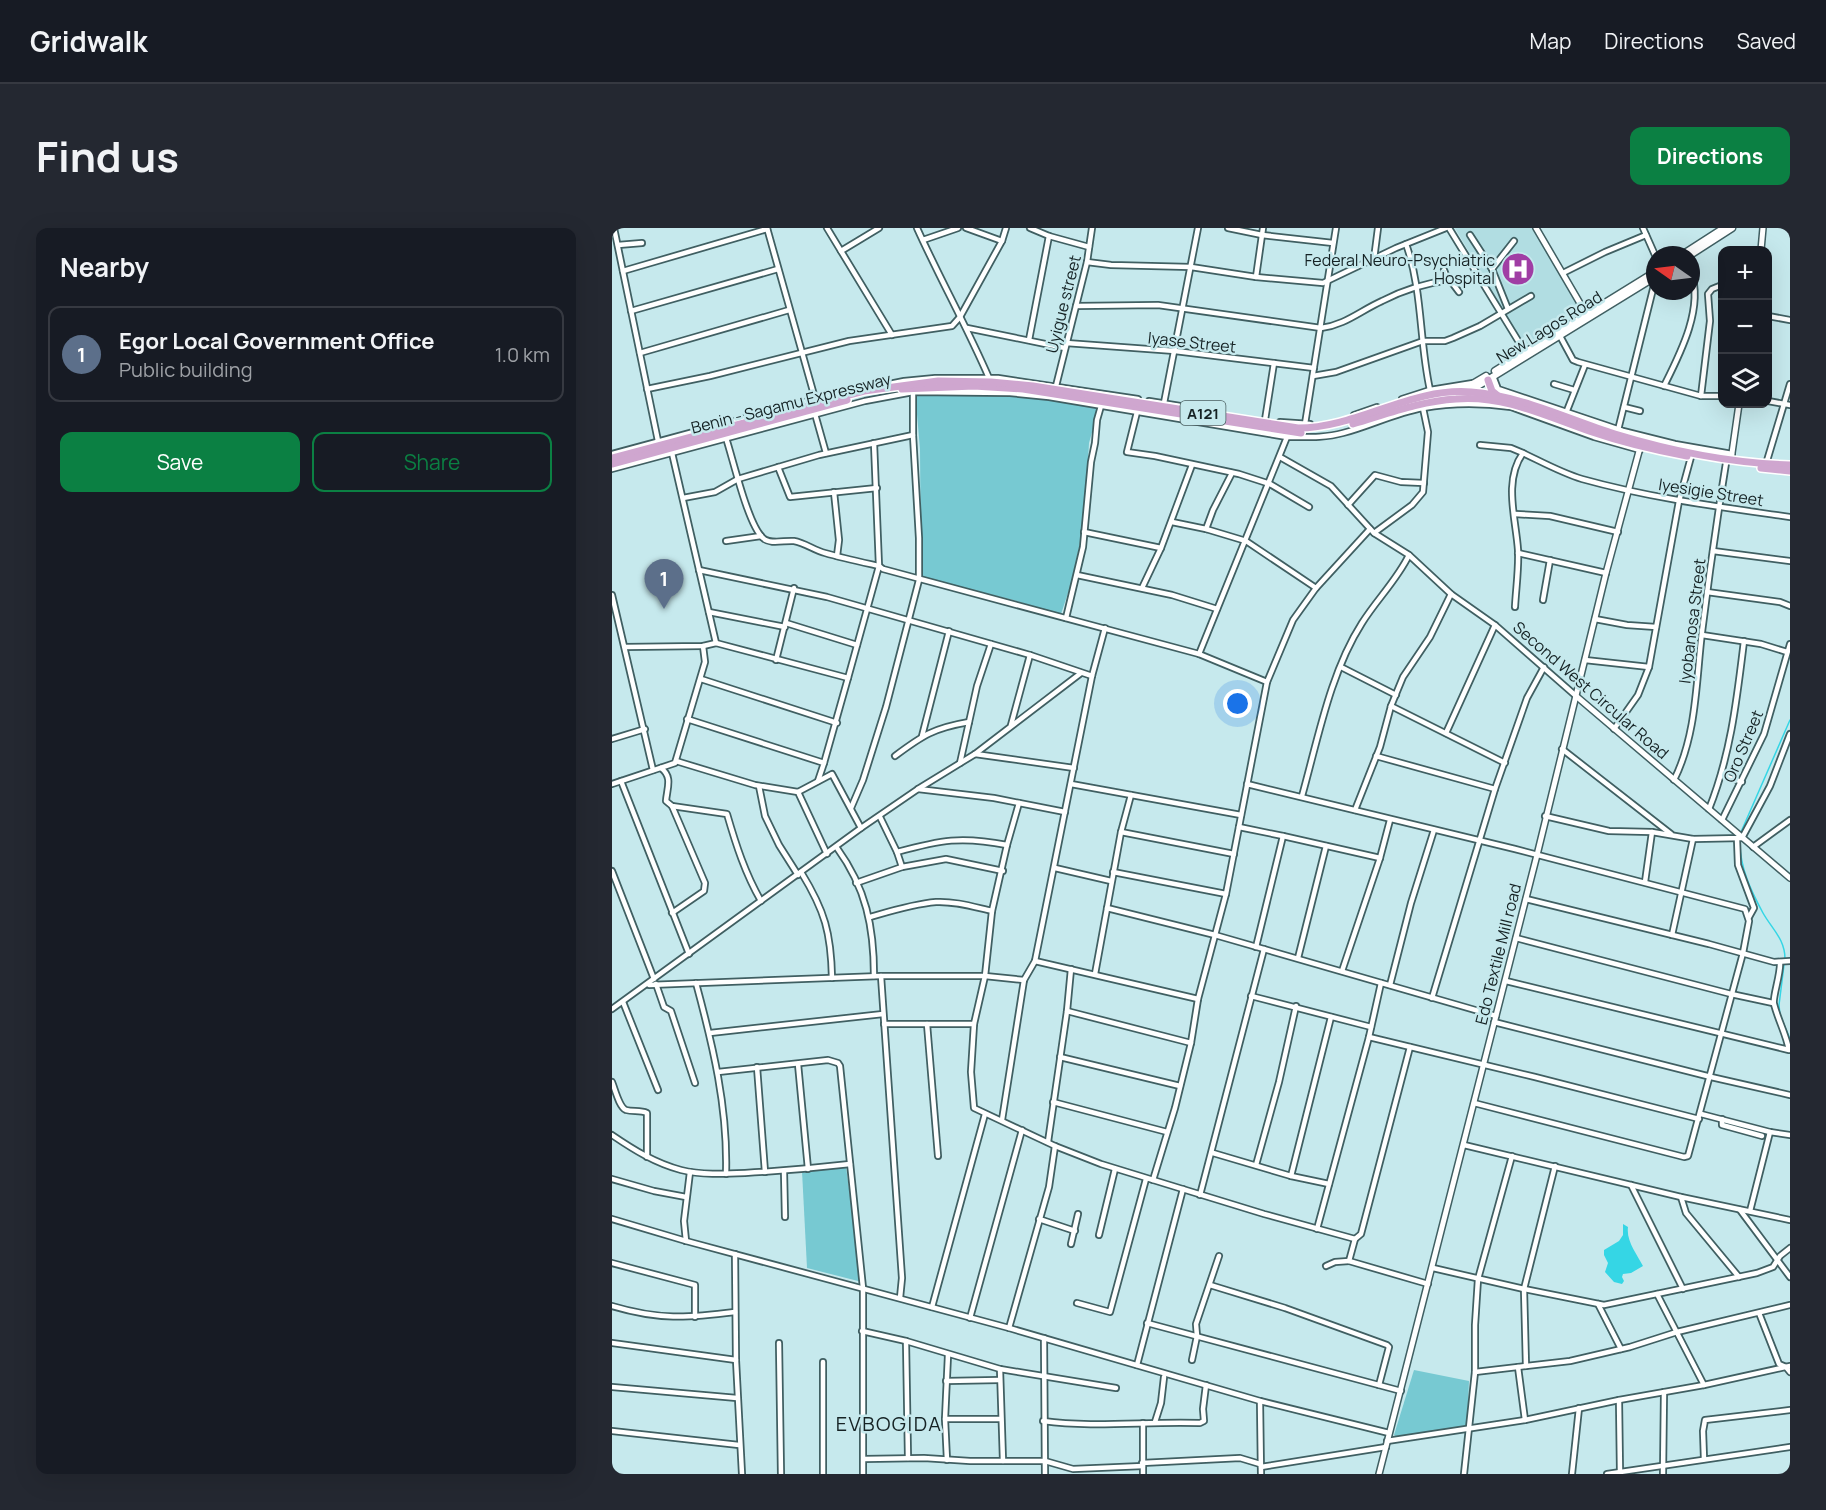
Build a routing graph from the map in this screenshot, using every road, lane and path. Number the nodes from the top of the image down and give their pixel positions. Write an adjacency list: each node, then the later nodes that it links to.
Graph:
1 (614, 228): 32 (street)
2 (827, 228): 38 (street)
3 (879, 228): 38 (street)
4 (917, 228): 26 (street)
5 (958, 228): 26 (street)
6 (966, 228): 28 (street)
7 (1006, 228): 28 (street)
8 (1030, 228): 25 (street)
9 (1092, 228): 36 (street, Uyigue street)
10 (1198, 228): 41 (street)
11 (1228, 228): 22 (street)
12 (1263, 228): 22 (street)
13 (1336, 228): 30 (street)
14 (1378, 228): 39 (street)
15 (1448, 228): 31 (street); 63 (street)
16 (1536, 228): 46 (street)
17 (1644, 228): 24 (street)
18 (1724, 228): 34 (main road)
19 (1732, 228): 37 (main road)
20 (1763, 228): 35 (street)
21 (767, 229): 42 (street); 45 (street)
22 (1262, 235): 30 (street); 47 (street)
23 (1470, 235): 43 (street)
24 (1646, 235): 33 (street); 46 (street)
25 (1048, 236): 36 (street); 72 (street)
26 (923, 240): 65 (street)
27 (1514, 241): 43 (street)
28 (1002, 242): 65 (street)
29 (642, 243): 32 (street)
30 (1333, 243): 50 (street)
31 (1406, 244): 39 (street); 52 (street)
32 (618, 245): 45 (street)
33 (1651, 246)
34 (1696, 246)
35 (1761, 246)
36 (1089, 247): 40 (street, Uyigue street)
37 (1700, 249)
38 (841, 250): 70 (street)
39 (1374, 259): 50 (street)
40 (1087, 262): 41 (street); 58 (street, Uyigue street)
41 (1191, 267): 47 (street); 59 (street)
42 (778, 269): 61 (street); 62 (street)
43 (1492, 269): 60 (street)
44 (1444, 270): 49 (street)
45 (623, 271): 62 (street)
46 (1563, 273): 64 (street)
47 (1256, 277): 50 (street)
48 (1646, 278): 64 (main road, New Lagos Road)
49 (1448, 280): 52 (street); 54 (street)
50 (1328, 282): 69 (street)
51 (1646, 284): 64 (main road, New Lagos Road)
52 (1418, 286): 69 (street); 73 (street)
53 (1718, 287): 99 (street)
54 (1459, 292)
55 (1532, 296): 60 (street)
56 (1650, 300): 83 (street)
57 (1694, 300): 90 (street)
58 (1076, 306): 59 (street); 74 (street, Uyigue street)
59 (1182, 309): 69 (street); 75 (street)
60 (1508, 309): 63 (street)
61 (789, 310): 76 (street); 78 (street)
62 (631, 311): 78 (street)
63 (1500, 313): 73 (street); 77 (street)
64 (1587, 316): 71 (main road, New Lagos Road); 77 (main road, New Lagos Road)
65 (960, 317): 68 (street); 70 (street)
66 (1772, 317): 67 (street)
67 (1790, 320)
68 (968, 328): 72 (street, Iyase Street); 84 (street)
69 (1321, 328): 81 (street)
70 (892, 335): 76 (street)
71 (1560, 336): 80 (street); 85 (main road, New Lagos Road)
72 (1029, 340): 74 (street, Iyase Street)
73 (1423, 341): 82 (street); 92 (street)
74 (1066, 345): 75 (street, Iyase Street); 89 (street, Uyigue street)
75 (1175, 351): 79 (street, Iyase Street); 103 (street)
76 (801, 352): 91 (street); 101 (street)
77 (1525, 352): 86 (main road, New Lagos Road)
78 (640, 353): 91 (street)
79 (1274, 363): 81 (street, Iyase Street); 114 (street)
80 (1585, 365): 83 (street); 93 (street)
81 (1314, 368): 82 (street)
82 (1313, 376): 115 (street)
83 (1631, 377): 90 (street); 107 (street)
84 (989, 378): 89 (street); 101 (street)
85 (1491, 378): 95 (main road, New Lagos Road); 97 (highway); 112 (street)
86 (1476, 382): 92 (street); 96 (main road, New Lagos Road)
87 (1554, 384): 93 (street)
88 (1790, 384): 105 (street)
89 (1056, 386): 103 (street)
90 (1664, 386): 99 (street)
91 (647, 389): 120 (street)
92 (1430, 390): 115 (street)
93 (1574, 390): 112 (street)
94 (913, 392): 106 (street); 113 (street); 117 (street)
95 (1468, 392): 96 (highway, A121); 97 (highway, A121)
96 (1458, 395): 98 (highway, A121); 104 (highway, Benin - Sagamu Expressway / A121); 123 (highway, Benin - Sagamu Expressway / A121)
97 (1497, 395): 123 (highway, A121)
98 (856, 396): 101 (highway, A121); 104 (highway, Benin - Sagamu Expressway / A121); 131 (highway, Benin - Sagamu Expressway / A121)
99 (1701, 396): 100 (street)
100 (1718, 396)
101 (815, 401): 120 (street); 127 (highway, A121)
102 (1772, 402): 105 (street)
103 (1164, 403): 114 (street)
104 (1437, 404): 108 (street); 123 (street)
105 (1787, 404): 132 (street)
106 (1101, 406): 111 (street); 155 (street)
107 (1624, 406): 110 (street); 116 (street)
108 (1423, 408): 118 (street); 140 (street)
109 (1739, 408): 130 (street)
110 (1640, 411)
111 (1137, 412): 118 (street); 133 (street)
112 (1566, 412): 116 (street)
113 (815, 414): 119 (street); 125 (street)
114 (1265, 420): 115 (street)
115 (1305, 424)
116 (1618, 430): 130 (street)
117 (913, 435): 121 (street); 171 (street)
118 (1287, 437): 128 (street)
119 (726, 438): 124 (street); 139 (street)
120 (658, 441): 127 (street)
121 (874, 443): 125 (street); 142 (street)
122 (1480, 445): 126 (street, Iyesigie Street)
123 (1641, 446): 129 (highway, Benin - Sagamu Expressway / A121); 130 (highway, A121); 143 (street, Edo Textile Mill road)
124 (672, 453): 136 (street); 145 (street)
125 (826, 453): 135 (street)
126 (1523, 453): 143 (street, Iyesigie Street); 150 (street)
127 (612, 456)
128 (1280, 457): 141 (street); 147 (street, Second West Circular Road)
129 (1691, 457): 130 (highway, Benin - Sagamu Expressway / A121); 146 (street)
130 (1730, 459): 132 (highway, A121); 137 (highway, Benin - Sagamu Expressway / A121); 148 (street, Iyobanosa Street)
131 (612, 464)
132 (1766, 464): 134 (highway, A121)
133 (1192, 465): 138 (street); 152 (street)
134 (1790, 465)
135 (778, 467): 139 (street); 144 (street)
136 (612, 469)
137 (1790, 471)
138 (1232, 473): 141 (street); 153 (street)
139 (738, 479): 145 (street); 157 (street)
140 (1424, 483): 147 (street); 154 (street)
141 (1270, 484): 149 (street); 159 (street)
142 (877, 488): 144 (street); 167 (street)
143 (1629, 490): 146 (street, Iyesigie Street); 156 (street, Edo Textile Mill road)
144 (834, 492): 164 (street)
145 (683, 498): 168 (street)
146 (1679, 501): 148 (street, Iyesigie Street); 191 (street)
147 (1348, 505): 154 (street, Second West Circular Road)
148 (1719, 506): 151 (street, Iyesigie Street); 161 (street, Iyobanosa Street)
149 (1309, 507)
150 (1515, 514): 156 (street); 162 (street)
151 (1790, 517)
152 (1172, 522): 153 (street); 160 (street)
153 (1206, 529): 159 (street)
154 (1372, 531): 163 (street, Second West Circular Road); 174 (street)
155 (1084, 532): 160 (street); 170 (street)
156 (1618, 532): 169 (street, Edo Textile Mill road)
157 (761, 536): 158 (street); 164 (street)
158 (726, 541)
159 (1246, 541): 174 (street); 183 (street)
160 (1161, 548): 173 (street)
161 (1713, 551): 166 (street); 175 (street, Iyobanosa Street)
162 (1518, 553): 165 (street); 180 (street)
163 (1409, 555): 176 (street, Second West Circular Road); 208 (street)
164 (837, 556): 167 (street)
165 (1550, 560): 169 (street); 178 (street)
166 (1790, 561)
167 (879, 566): 171 (street); 182 (street)
168 (699, 570): 172 (street); 184 (street)
169 (1606, 573): 186 (street, Edo Textile Mill road)
170 (1077, 575): 173 (street); 185 (street)
171 (919, 580): 185 (street); 187 (street)
172 (794, 588): 182 (street); 188 (street)
173 (1142, 588): 183 (street)
174 (1316, 588): 215 (street)
175 (1707, 592): 179 (street); 195 (street, Iyobanosa Street)
176 (1451, 594): 190 (street, Second West Circular Road); 216 (street)
177 (612, 595): 181 (street)
178 (1543, 600)
179 (1790, 606)
180 (1515, 607)
181 (614, 608): 189 (street)
182 (867, 609): 187 (street); 200 (street)
183 (1217, 609): 204 (street)
184 (709, 612): 188 (street); 197 (street)
185 (1066, 618): 193 (street)
186 (1594, 619): 191 (street); 207 (street, Edo Textile Mill road)
187 (909, 620): 194 (street); 256 (street)
188 (785, 625): 200 (street); 206 (street)
189 (620, 626): 192 (street); 202 (street)
190 (1495, 626): 209 (street, Second West Circular Road); 225 (street)
191 (1656, 627): 210 (street)
192 (612, 628)
193 (1104, 628): 204 (street); 212 (street)
194 (950, 631): 198 (street); 227 (street)
195 (1702, 634): 196 (street); 241 (street, Iyobanosa Street)
196 (1744, 641): 203 (street); 240 (street)
197 (716, 643): 201 (street); 206 (street)
198 (991, 644): 205 (street); 220 (street)
199 (1790, 644): 203 (street, Oro Street)
200 (857, 645): 213 (street)
201 (703, 646): 202 (street); 214 (street)
202 (625, 647): 223 (street)
203 (1787, 652): 244 (street, Oro Street)
204 (1199, 654): 215 (street)
205 (1030, 655): 211 (street); 222 (street)
206 (776, 660): 213 (street)
207 (1585, 660): 210 (street); 217 (street, Edo Textile Mill road)
208 (1341, 667): 216 (street); 253 (street)
209 (1544, 667): 217 (street, Second West Circular Road); 236 (street)
210 (1649, 667): 224 (street)
211 (1082, 672): 212 (street); 222 (street)
212 (1092, 676): 238 (street)
213 (848, 678): 221 (street)
214 (701, 680): 219 (street); 221 (street)
215 (1267, 682): 247 (street)
216 (1396, 695): 218 (street)
217 (1576, 696): 224 (street, Second West Circular Road); 229 (street, Edo Textile Mill road)
218 (1391, 706): 225 (street); 232 (street)
219 (687, 719): 233 (street); 234 (street)
220 (969, 722): 227 (street); 235 (street)
221 (837, 723): 234 (street)
222 (1011, 725): 230 (street)
223 (645, 729): 228 (street); 239 (street)
224 (1614, 729): 241 (street, Second West Circular Road)
225 (1446, 733): 236 (street)
226 (1790, 734): 274 (street)
227 (922, 736): 231 (street)
228 (612, 738)
229 (1562, 749): 261 (street, Edo Textile Mill road); 271 (street)
230 (975, 754): 235 (street); 238 (street)
231 (895, 756)
232 (1376, 756): 250 (street); 258 (street)
233 (676, 761): 237 (street); 248 (street)
234 (824, 763): 243 (street)
235 (960, 763): 249 (street)
236 (1505, 763): 250 (street)
237 (661, 768): 239 (street); 255 (street)
238 (1074, 768): 246 (street)
239 (653, 770): 242 (street)
240 (1722, 775): 244 (street); 257 (street)
241 (1674, 780): 257 (street, Second West Circular Road)
242 (621, 781): 245 (street); 302 (street)
243 (818, 781): 251 (street); 256 (street)
244 (1742, 782): 264 (street, Oro Street)
245 (612, 784)
246 (1071, 784): 252 (street); 259 (street)
247 (1247, 784): 253 (street); 260 (street)
248 (759, 786): 251 (street); 290 (street)
249 (918, 789): 254 (street); 262 (street)
250 (1495, 789): 275 (street)
251 (798, 792): 281 (street)
252 (1131, 795): 260 (street); 269 (street)
253 (1302, 796): 258 (street)
254 (1019, 803): 259 (street); 276 (street)
255 (672, 806): 299 (street); 302 (street)
256 (851, 808): 266 (street)
257 (1709, 808): 264 (street, Second West Circular Road)
258 (1355, 810): 263 (street)
259 (1065, 812): 286 (street)
260 (1241, 815): 267 (street)
261 (1545, 816): 270 (street); 283 (street, Edo Textile Mill road)
262 (880, 817): 266 (street); 280 (street)
263 (1390, 820): 268 (street); 284 (street)
264 (1722, 820): 274 (street, Second West Circular Road)
265 (1790, 820): 278 (street)
266 (861, 828): 279 (street)
267 (1239, 828): 272 (street); 282 (street)
268 (1434, 830): 275 (street); 328 (street)
269 (1121, 832): 282 (street); 289 (street)
270 (1652, 832): 271 (street); 293 (street)
271 (1672, 835): 273 (street)
272 (1282, 837): 277 (street); 308 (street)
273 (1693, 839): 274 (street); 296 (street)
274 (1739, 839): 278 (street, Second West Circular Road); 304 (street)
275 (1480, 841): 283 (street); 331 (street)
276 (1007, 845): 280 (street); 288 (street)
277 (1326, 846): 284 (street); 312 (street)
278 (1753, 847): 291 (street, Second West Circular Road)
279 (837, 848): 281 (street); 294 (street)
280 (897, 852): 285 (street)
281 (827, 854): 290 (street)
282 (1234, 854): 297 (street)
283 (1537, 855): 293 (street); 298 (street, Edo Textile Mill road)
284 (1380, 858): 317 (street)
285 (902, 867): 288 (street); 294 (street)
286 (1055, 867): 292 (street); 313 (street)
287 (612, 871): 325 (street)
288 (1003, 871): 301 (street)
289 (1113, 872): 292 (street); 297 (street)
290 (800, 874): 299 (street); 322 (street)
291 (1789, 877): 295 (street)
292 (1111, 881): 300 (street)
293 (1645, 882): 296 (street)
294 (856, 883): 303 (street)
295 (1790, 885)
296 (1682, 892): 304 (street); 306 (street)
297 (1226, 894): 305 (street)
298 (1526, 899): 306 (street); 307 (street, Edo Textile Mill road)
299 (761, 901): 311 (street)
300 (1107, 908): 305 (street); 318 (street)
301 (992, 911): 303 (street); 321 (street)
302 (672, 913): 311 (street)
303 (870, 917): 319 (street)
304 (1749, 917): 310 (street)
305 (1215, 934): 308 (street); 332 (street)
306 (1672, 935): 310 (street)
307 (1515, 938): 324 (street, Edo Textile Mill road); 329 (street)
308 (1256, 947): 309 (street)
309 (1264, 949): 312 (street); 330 (street)
310 (1743, 953): 315 (street); 329 (street)
311 (689, 954): 325 (street)
312 (1298, 958): 317 (street)
313 (1035, 961): 316 (street); 323 (street)
314 (1790, 961): 315 (street)
315 (1780, 962): 334 (street)
316 (1071, 969): 318 (street); 337 (street)
317 (1342, 971): 327 (street)
318 (1095, 974): 332 (street)
319 (874, 976): 320 (street); 322 (street)
320 (881, 976): 321 (street); 338 (street)
321 (985, 976): 323 (street); 343 (street)
322 (832, 978): 326 (street)
323 (1024, 980): 366 (street)
324 (1506, 981): 340 (street, Edo Textile Mill road); 346 (street)
325 (655, 982): 326 (street); 333 (street); 357 (street)
326 (696, 983): 345 (street)
327 (1381, 983): 328 (street); 344 (street)
328 (1390, 985): 331 (street)
329 (1731, 994): 334 (street); 346 (street)
330 (1251, 996): 335 (street); 376 (street)
331 (1432, 998): 340 (street)
332 (1198, 999): 348 (street)
333 (622, 1002): 336 (street); 359 (street)
334 (1773, 1003): 346 (street)
335 (1296, 1006): 339 (street); 381 (street)
336 (612, 1009)
337 (1067, 1011): 348 (street); 350 (street)
338 (883, 1014): 341 (street); 345 (street)
339 (1331, 1017): 344 (street); 389 (street)
340 (1495, 1019): 352 (street, Edo Textile Mill road); 355 (street)
341 (884, 1024): 342 (street); 429 (street)
342 (927, 1024): 343 (street); 377 (street)
343 (974, 1024): 363 (street)
344 (1371, 1027): 347 (street)
345 (710, 1033): 354 (street)
346 (1722, 1034): 355 (street)
347 (1369, 1038): 349 (street); 393 (street)
348 (1191, 1043): 358 (street)
349 (1410, 1047): 352 (street); 409 (street)
350 (1060, 1056): 358 (street); 361 (street)
351 (798, 1064): 353 (street); 380 (street); 383 (street)
352 (1483, 1066): 362 (street, Edo Textile Mill road); 364 (street)
353 (757, 1068): 354 (street); 387 (street)
354 (718, 1072): 388 (street)
355 (1711, 1077): 360 (street); 364 (street)
356 (612, 1082): 379 (street)
357 (695, 1083)
358 (1180, 1086): 368 (street)
359 (658, 1090)
360 (1790, 1095)
361 (1053, 1102): 368 (street); 373 (street)
362 (1474, 1103): 364 (street); 374 (street, Edo Textile Mill road)
363 (985, 1114): 366 (street); 434 (street)
364 (1700, 1116): 365 (street)
365 (1722, 1119): 369 (street); 372 (street)
366 (1002, 1120): 367 (street)
367 (1022, 1130): 373 (street); 438 (street)
368 (1167, 1132): 392 (street)
369 (1770, 1132): 371 (street); 400 (street)
370 (612, 1135): 379 (street)
371 (1790, 1135)
372 (1762, 1136)
373 (1048, 1142): 375 (street)
374 (1464, 1145): 378 (street); 419 (street, Edo Textile Mill road)
375 (1054, 1146): 384 (street); 404 (street)
376 (1213, 1153): 381 (street); 396 (street)
377 (938, 1156)
378 (1512, 1156): 382 (street); 422 (street)
379 (647, 1157): 386 (street)
380 (850, 1164): 383 (street); 425 (street)
381 (1256, 1165): 389 (street)
382 (1555, 1166): 394 (street); 426 (street)
383 (808, 1169): 385 (street)
384 (1115, 1169): 391 (street); 408 (street)
385 (784, 1171): 387 (street); 402 (street)
386 (690, 1172): 388 (street); 397 (street)
387 (765, 1172): 388 (street)
388 (726, 1174)
389 (1290, 1176): 393 (street)
390 (612, 1179): 397 (street)
391 (1146, 1179): 392 (street); 430 (street)
392 (1153, 1180): 395 (street)
393 (1329, 1184): 406 (street)
394 (1631, 1185): 398 (street); 427 (street)
395 (1183, 1190): 396 (street); 439 (street)
396 (1200, 1195): 406 (street)
397 (686, 1197): 410 (street)
398 (1681, 1197): 399 (street); 420 (street)
399 (1740, 1209): 400 (street); 416 (street)
400 (1750, 1211): 405 (street)
401 (1078, 1214): 407 (street)
402 (785, 1217)
403 (612, 1219): 410 (street)
404 (1039, 1220): 407 (street); 440 (street)
405 (1790, 1220)
406 (1317, 1228): 409 (street)
407 (1075, 1231): 411 (street)
408 (1099, 1235)
409 (1355, 1239): 415 (street)
410 (686, 1241): 413 (street)
411 (1071, 1244)
412 (1790, 1248): 416 (street)
413 (735, 1254): 425 (street); 435 (street)
414 (1219, 1256): 424 (street)
415 (1349, 1261): 418 (street); 423 (street)
416 (1776, 1261): 420 (street); 421 (street)
417 (612, 1263): 437 (street)
418 (1326, 1266)
419 (1433, 1268): 422 (street); 423 (street, Edo Textile Mill road)
420 (1739, 1277): 427 (street)
421 (1790, 1277)
422 (1479, 1279): 426 (street); 458 (street)
423 (1428, 1284): 469 (street, Edo Textile Mill road)
424 (1210, 1285): 443 (street); 464 (street)
425 (862, 1288): 429 (street); 441 (street)
426 (1524, 1289): 431 (street); 454 (street)
427 (1683, 1289): 428 (street)
428 (1658, 1294): 431 (street); 442 (street)
429 (900, 1298): 434 (street)
430 (1077, 1303)
431 (1598, 1304): 448 (street)
432 (1790, 1305): 436 (street)
433 (612, 1306): 437 (street)
434 (932, 1306): 438 (street)
435 (735, 1312): 437 (street); 450 (street)
436 (1759, 1313): 442 (street); 455 (street)
437 (695, 1317)
438 (970, 1318): 440 (street)
439 (1147, 1323): 443 (street); 453 (street)
440 (1009, 1328): 444 (street)
441 (862, 1331): 445 (street); 489 (street)
442 (1677, 1332): 448 (street); 465 (street)
443 (1197, 1336): 451 (street); 464 (street)
444 (1044, 1338): 453 (street); 460 (street)
445 (906, 1341): 449 (street); 488 (street)
446 (612, 1343): 450 (street)
447 (779, 1343): 499 (street)
448 (1621, 1349): 454 (street)
449 (948, 1355): 457 (street); 463 (street)
450 (736, 1360): 471 (street)
451 (1192, 1360)
452 (823, 1362): 500 (street)
453 (1137, 1365): 466 (street)
454 (1526, 1366): 456 (street)
455 (1788, 1366): 459 (street); 465 (street)
456 (1518, 1367): 458 (street); 478 (street)
457 (1000, 1369): 460 (street); 462 (street)
458 (1475, 1372): 482 (street)
459 (1790, 1372)
460 (1043, 1377): 468 (street); 479 (street)
461 (1164, 1377): 480 (street)
462 (999, 1380): 463 (street); 477 (street)
463 (946, 1381): 476 (street)
464 (1379, 1385): 469 (street)
465 (1704, 1385): 470 (street)
466 (1206, 1386): 473 (street); 480 (street)
467 (612, 1387): 471 (street)
468 (1116, 1388)
469 (1401, 1391): 484 (street, Edo Textile Mill road)
470 (1664, 1392): 472 (street); 496 (street)
471 (737, 1398): 486 (street)
472 (1619, 1400): 474 (street); 497 (street)
473 (1260, 1401): 484 (street); 495 (street)
474 (1579, 1408): 478 (street); 508 (street)
475 (1790, 1410): 490 (street)
476 (945, 1419): 477 (street); 491 (street)
477 (1001, 1419): 492 (street)
478 (1525, 1420): 482 (street)
479 (1043, 1421): 481 (street); 493 (street)
480 (1155, 1422): 481 (street)
481 (1143, 1423): 494 (street)
482 (1470, 1428): 485 (street); 506 (street)
483 (612, 1431): 486 (street)
484 (1389, 1433): 485 (street, Edo Textile Mill road)
485 (1386, 1444): 495 (street); 505 (street, Edo Textile Mill road)
486 (739, 1445): 498 (street)
487 (1790, 1447): 490 (street)
488 (908, 1458): 489 (street); 491 (street)
489 (864, 1459): 501 (street)
490 (1704, 1459): 496 (street)
491 (947, 1460): 492 (street)
492 (1003, 1461): 493 (street)
493 (1045, 1461): 494 (street); 502 (street)
494 (1143, 1464): 495 (street); 503 (street)
495 (1260, 1465): 504 (street)
496 (1662, 1466): 497 (street); 510 (street)
497 (1620, 1472): 509 (street)
498 (742, 1474)
499 (781, 1474)
500 (823, 1474)
501 (863, 1474)
502 (1045, 1474)
503 (1143, 1474)
504 (1261, 1474)
505 (1379, 1474)
506 (1464, 1474): 507 (street)
507 (1473, 1474)
508 (1572, 1474)
509 (1607, 1474)
510 (1663, 1474)

